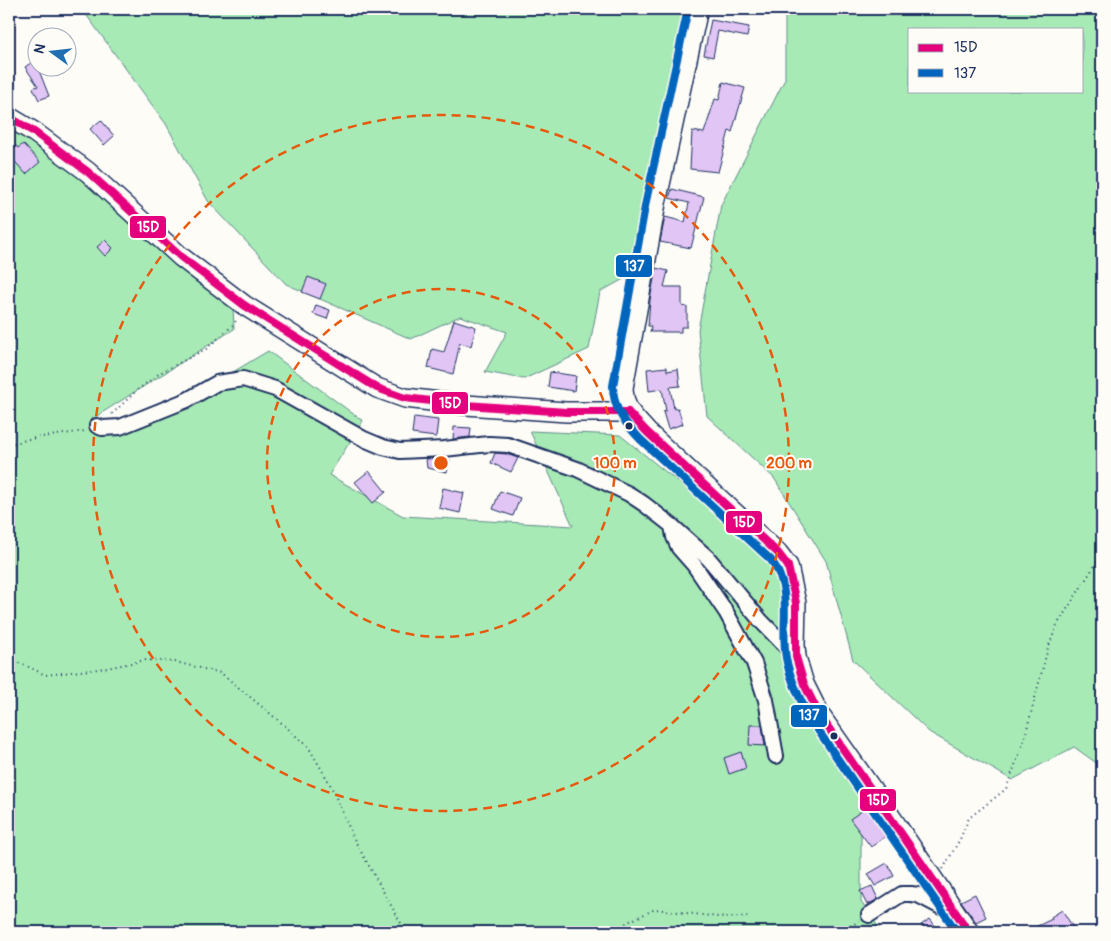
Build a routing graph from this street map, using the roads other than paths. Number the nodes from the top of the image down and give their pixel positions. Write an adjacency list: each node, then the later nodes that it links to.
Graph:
1 (698, 9): 3 (main road)
2 (9, 117): 3 (main road)
3 (628, 412): 6 (main road)
4 (97, 426): 5 (street)
5 (671, 525): 6 (street); 7 (street)
6 (796, 658): 8 (main road)
7 (776, 756)
8 (954, 909): 9 (street); 10 (main road)
9 (869, 915)
10 (969, 932)

